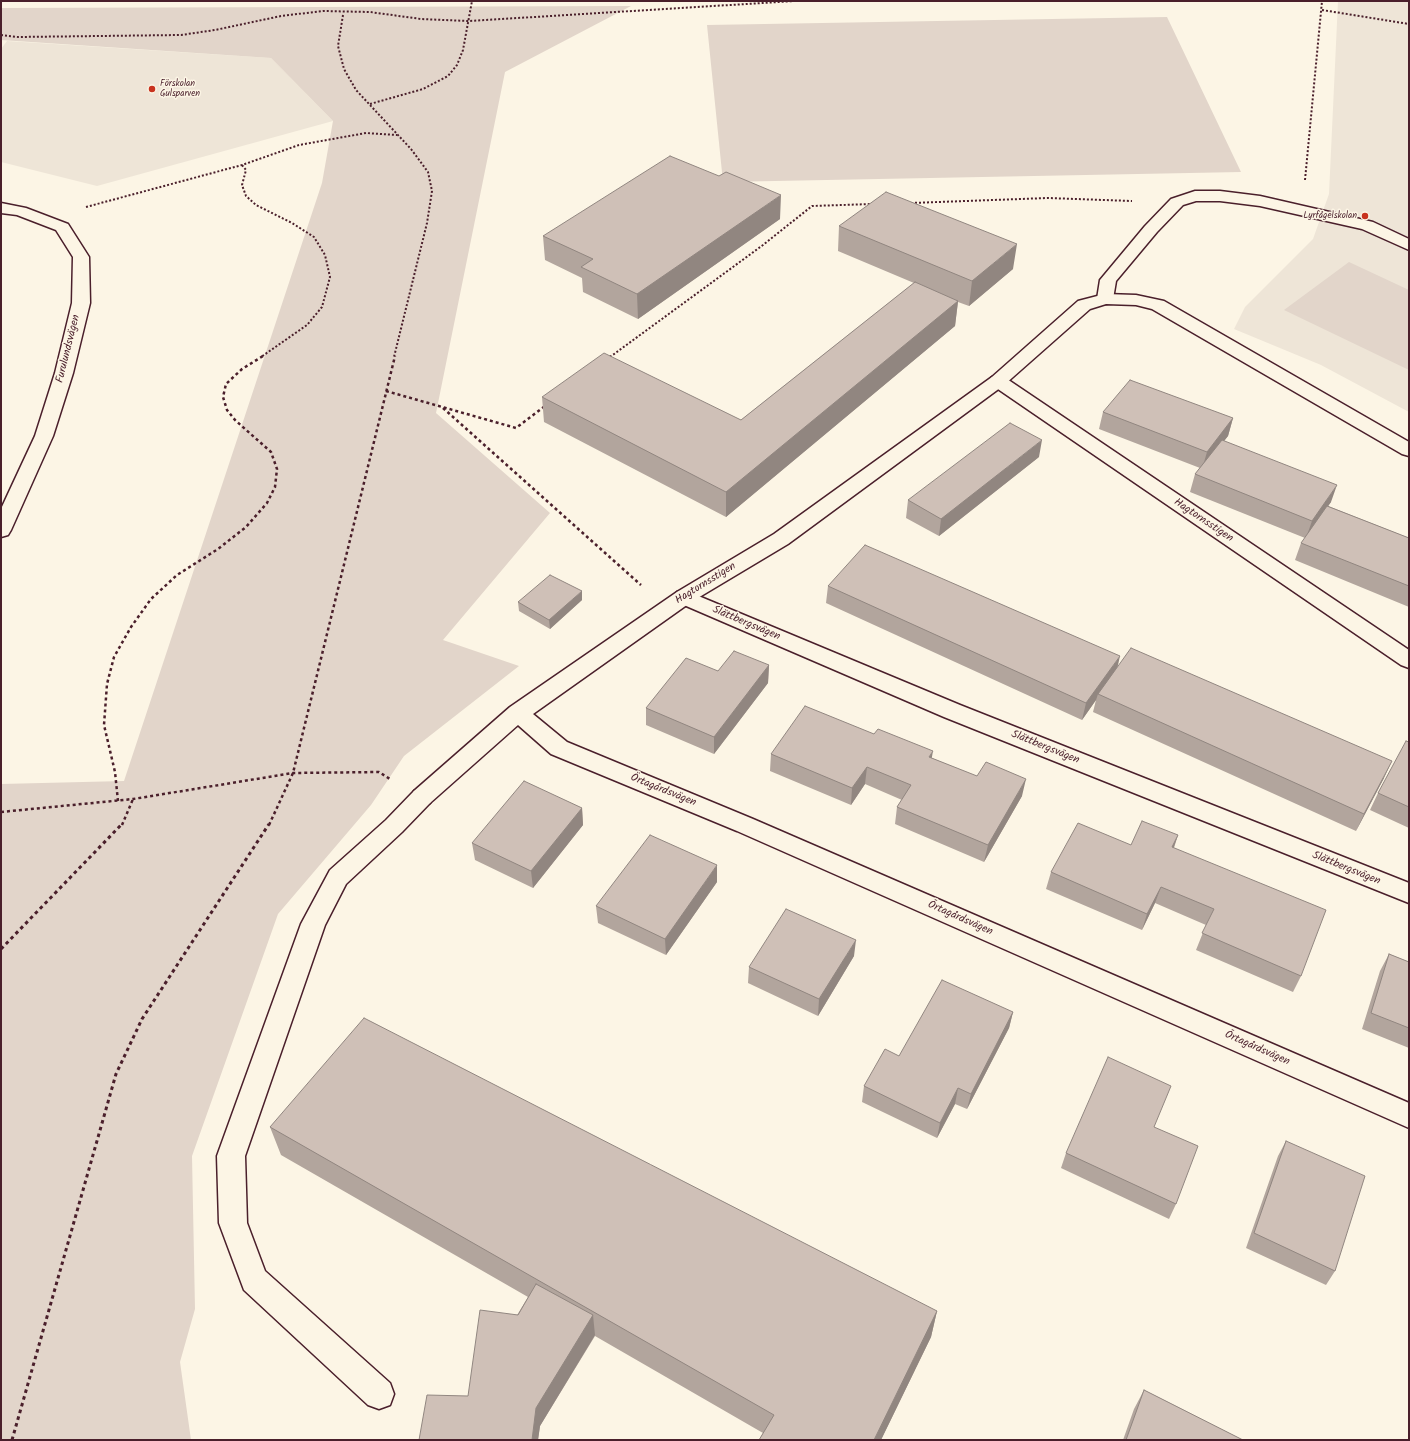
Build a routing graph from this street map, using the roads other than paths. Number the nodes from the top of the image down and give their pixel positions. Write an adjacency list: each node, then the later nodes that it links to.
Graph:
1 (1, 208): 6 (street, Furulundsvägen)
2 (1409, 245): 3 (street)
3 (1105, 299): 4 (street, Hagtornsstigen); 5 (street, Hagtornsstigen)
4 (998, 381): 7 (street, Hagtornsstigen); 8 (street, Hagtornsstigen)
5 (1409, 450)
6 (1, 530)
7 (676, 603): 9 (street, Hagtornsstigen); 10 (street, Slättbergsvägen)
8 (1409, 660)
9 (518, 713): 11 (street, Örtagårdsvägen); 12 (street, Hagtornsstigen)
10 (1409, 893)
11 (1409, 1116)
12 (379, 1394)

